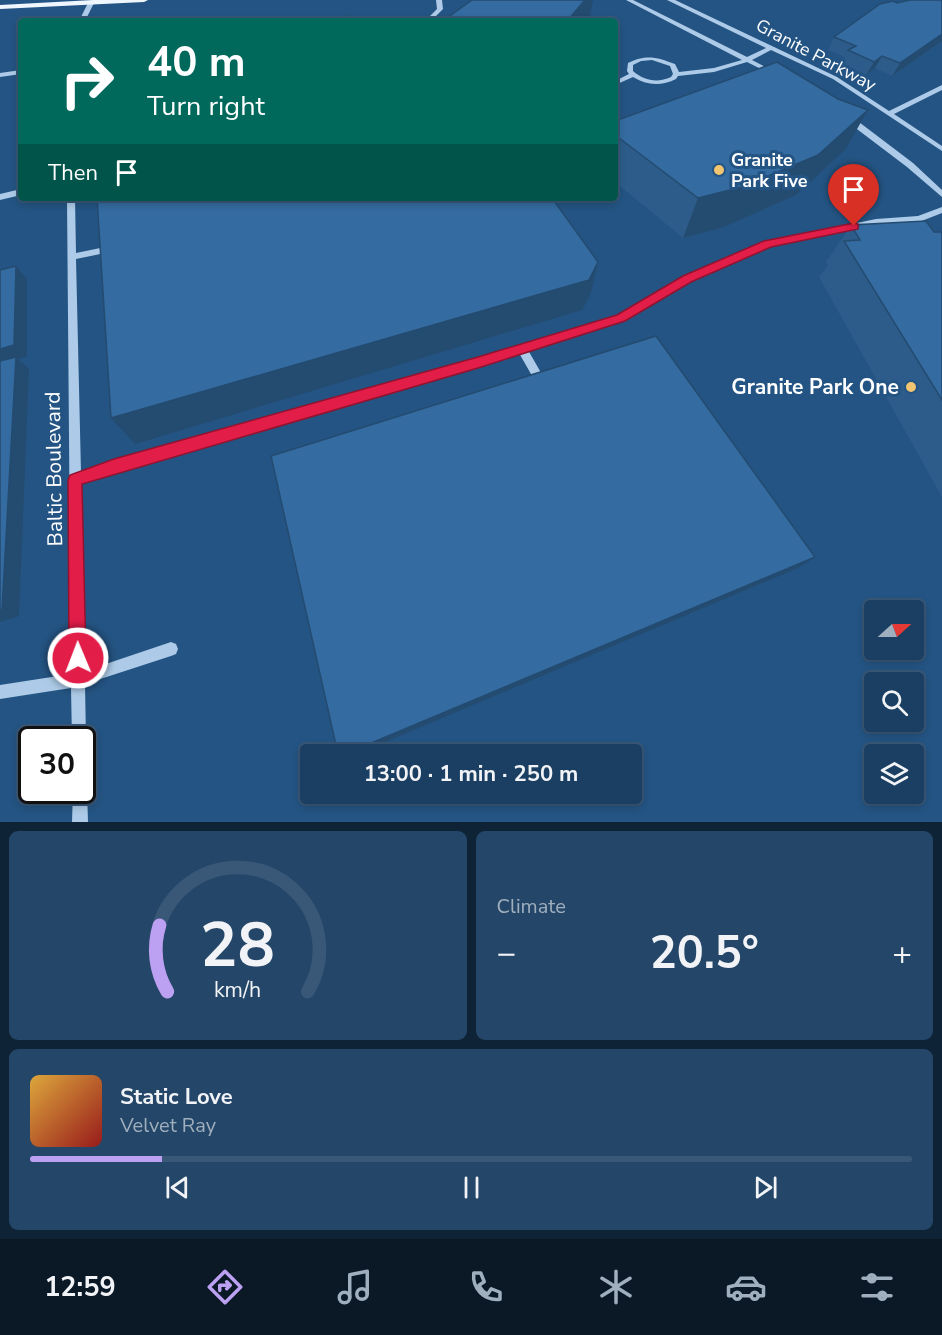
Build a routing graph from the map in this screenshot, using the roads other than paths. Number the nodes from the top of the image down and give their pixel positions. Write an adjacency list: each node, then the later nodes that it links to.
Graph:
1 (144, 0): 5 (main road)
2 (439, 0): 8 (street)
3 (629, 0): 10 (street, Granite Parkway)
4 (670, 0): 9 (street, Granite Parkway)
5 (91, 3): 6 (main road); 7 (street)
6 (0, 7)
7 (84, 18)
8 (431, 18)
9 (772, 47): 10 (street); 19 (street, Granite Parkway)
10 (751, 60): 12 (street); 15 (street, Granite Parkway)
11 (18, 72): 13 (street)
12 (676, 74): 14 (street); 14 (street)
13 (0, 75)
14 (633, 75): 16 (street)
15 (779, 76)
16 (618, 82)
17 (942, 87): 19 (street)
18 (838, 112): 22 (street, Granite Parkway)
19 (890, 112): 20 (street, Granite Parkway)
20 (942, 149)
21 (18, 193): 23 (street)
22 (942, 194)
23 (0, 197)
24 (70, 201): 27 (street, Baltic Boulevard)
25 (942, 210): 28 (street)
26 (119, 248): 27 (street)
27 (71, 257): 30 (street, Baltic Boulevard)
28 (522, 349): 29 (street); 30 (street)
29 (544, 387)
30 (75, 480): 32 (street, Baltic Boulevard)
31 (171, 650): 32 (street)
32 (78, 680): 33 (street); 34 (street, Baltic Boulevard)
33 (0, 692)
34 (79, 726)
35 (80, 804): 36 (street)
36 (81, 822)

